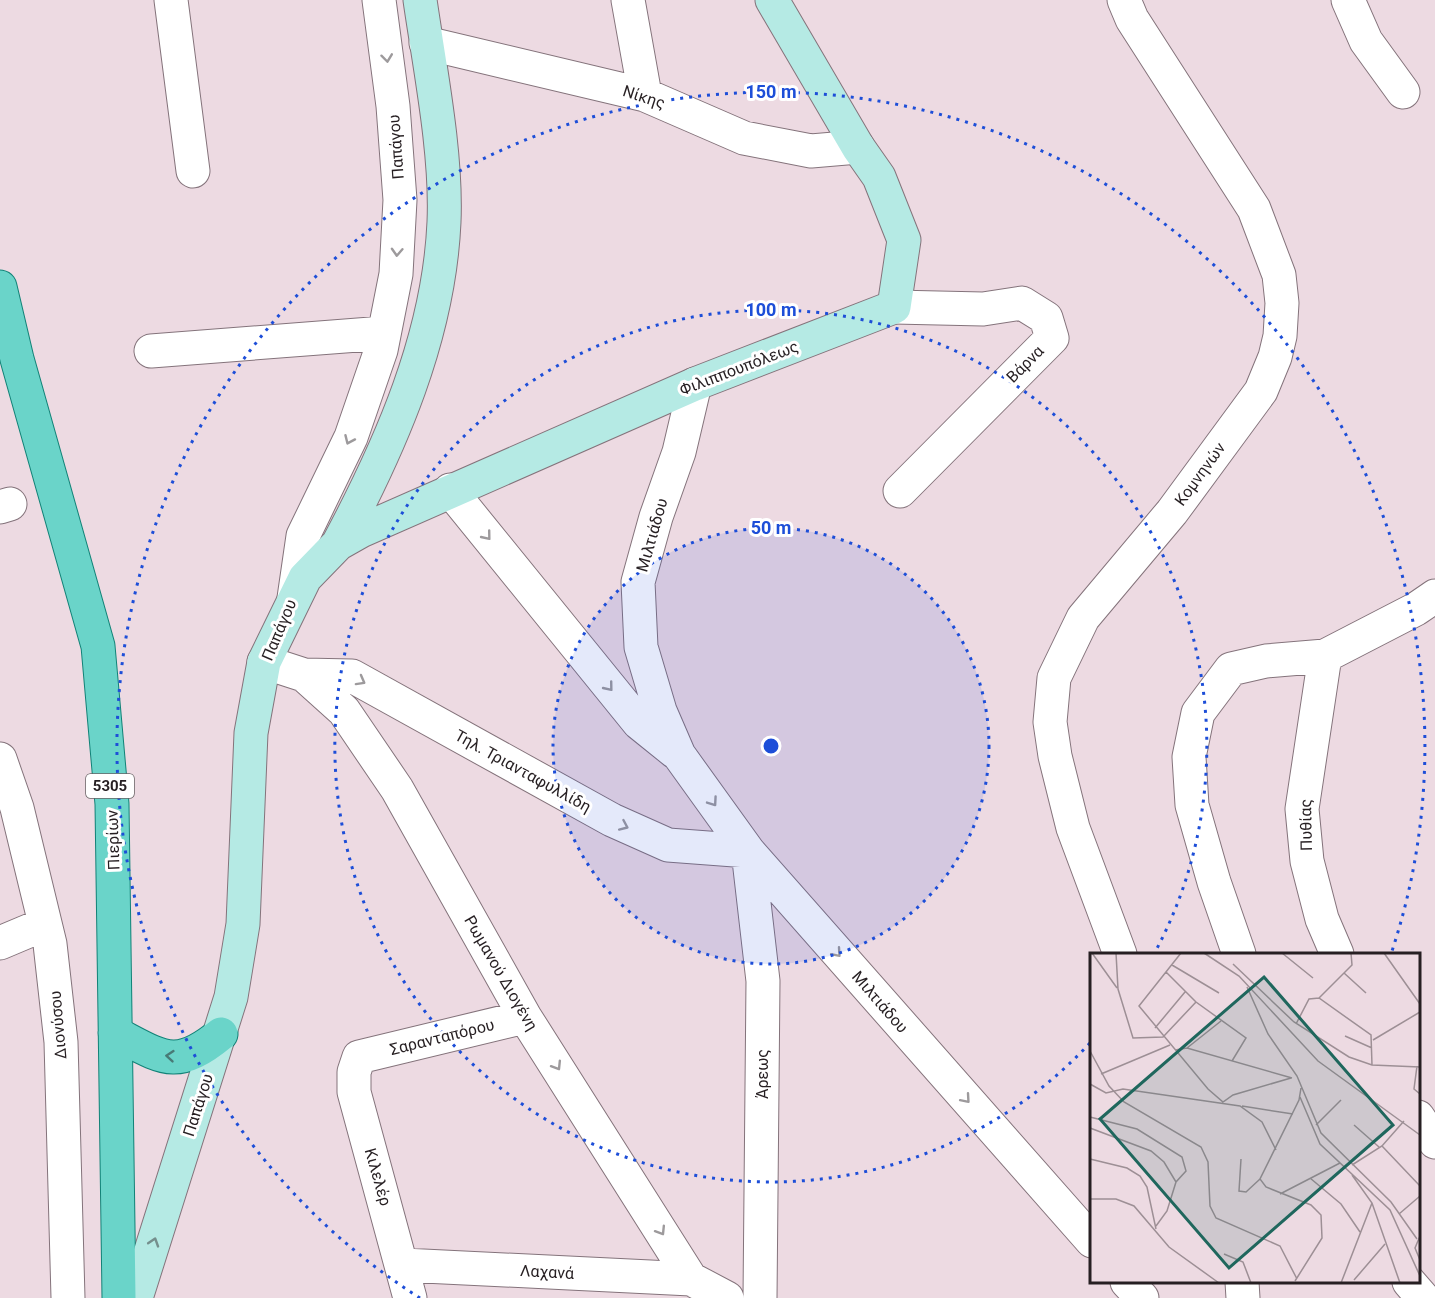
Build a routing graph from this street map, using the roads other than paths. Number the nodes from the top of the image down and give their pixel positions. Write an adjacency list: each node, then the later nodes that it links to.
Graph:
1 (171, 0): 12 (street)
2 (379, 0): 15 (street, Παπάγου, one-way to 15)
3 (420, 0): 8 (street)
4 (628, 0): 10 (street)
5 (772, 0): 11 (street)
6 (1124, 0): 31 (street, Κομνηνών)
7 (1347, 0): 9 (street)
8 (426, 44): 10 (street, Νίκης); 20 (street)
9 (1403, 92)
10 (645, 94): 11 (street, Νίκης)
11 (858, 147): 14 (street)
12 (192, 171)
13 (0, 287): 35 (main road, Πιερίων / 5305)
14 (894, 307): 17 (street, Φιλιππουπόλεως); 19 (street, Βάρνα)
15 (384, 333): 16 (street); 22 (street, Παπάγου, one-way to 22)
16 (151, 351)
17 (695, 384): 18 (street, Φιλιππουπόλεως); 26 (street, Μιλτιάδου)
18 (450, 490): 20 (street, Φιλιππουπόλεως); 26 (street, Μιλτιάδου, one-way to 26)
19 (900, 490)
20 (338, 544): 22 (street, Φιλιππουπόλεως)
21 (1435, 596): 23 (street)
22 (294, 598): 24 (street, Παπάγου)
23 (1325, 656): 32 (street); 33 (street, Πυθίας)
24 (264, 662): 25 (street, Ρωμανού Διογένη); 36 (street, Παπάγου)
25 (304, 675): 28 (street, Τηλ. Τριανταφυλλίδη, one-way to 28); 34 (street, Ρωμανού Διογένη)
26 (679, 755): 28 (street, Μιλτιάδου, one-way to 28)
27 (0, 759): 29 (street, Διονύσου)
28 (748, 851): 40 (street, Μιλτιάδου, one-way to 40); 51 (street, Άρεως)
29 (45, 924): 30 (street); 46 (street, Διονύσου)
30 (0, 943)
31 (1120, 953)
32 (1239, 953)
33 (1337, 953)
34 (525, 1017): 37 (street, Σαρανταπόρου); 42 (street, Ρωμανού Διογένη, one-way to 42)
35 (115, 1033): 36 (main road, one-way to 35); 47 (main road, Πιερίων / 5305)
36 (221, 1034): 48 (street, Παπάγου, one-way to 36)
37 (359, 1057): 41 (street, Κιλελέρ)
38 (1420, 1120): 39 (street)
39 (1435, 1142)
40 (1090, 1239)
41 (403, 1265): 42 (street, Λαχανά); 49 (street, Κιλελέρ)
42 (692, 1279): 50 (street, Ρωμανού Διογένη)
43 (1129, 1283): 52 (street)
44 (1242, 1283): 53 (street)
45 (1411, 1283): 54 (street)
46 (68, 1298)
47 (119, 1298)
48 (136, 1298)
49 (410, 1298)
50 (727, 1298)
51 (760, 1298)
52 (1142, 1298)
53 (1243, 1298)
54 (1423, 1298)

